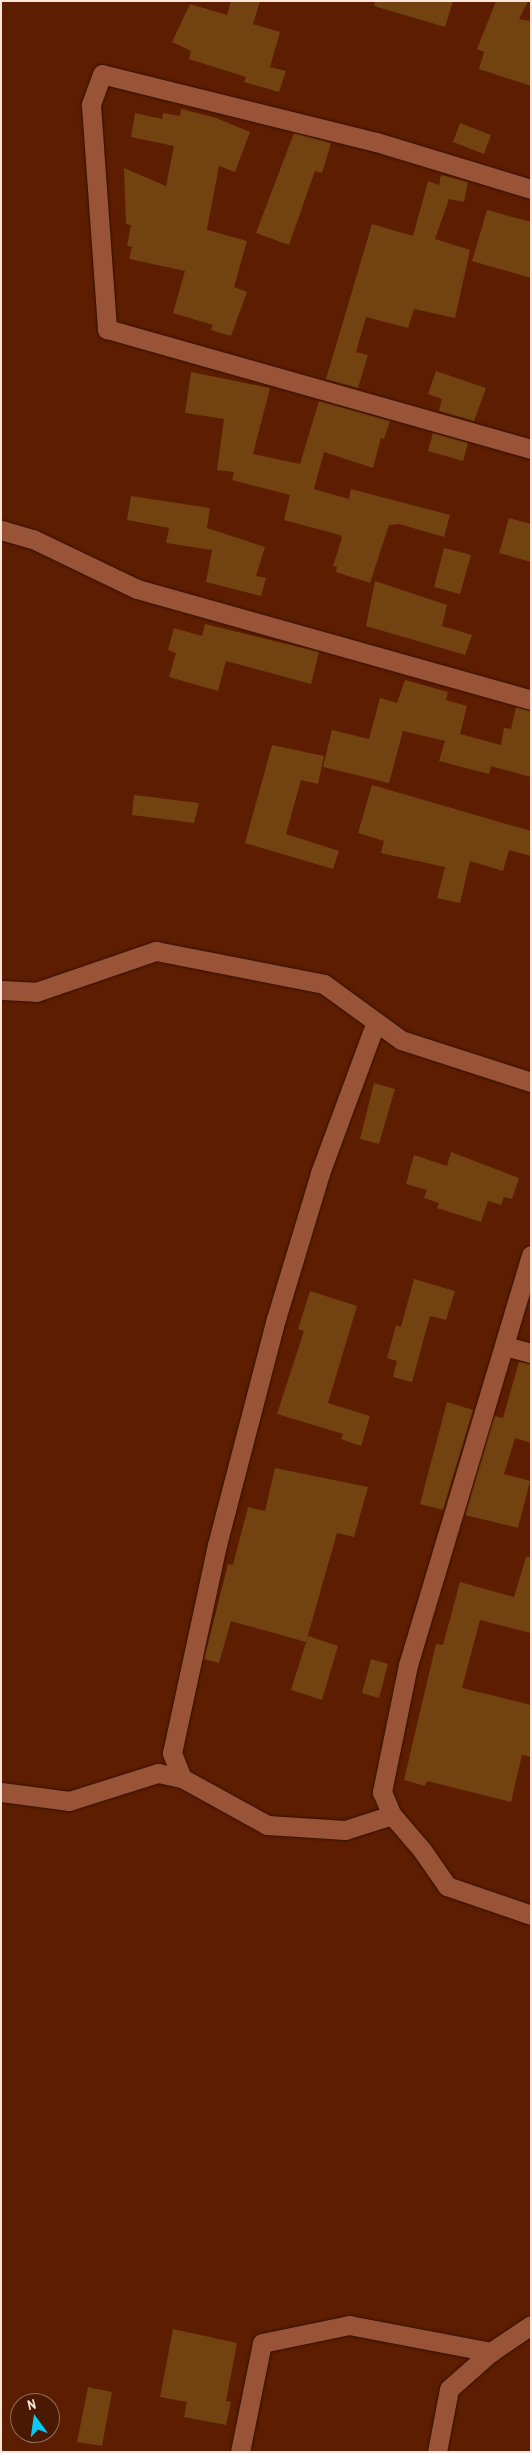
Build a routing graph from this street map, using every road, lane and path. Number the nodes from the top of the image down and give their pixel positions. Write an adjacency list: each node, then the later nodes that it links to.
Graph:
1 (531, 189): 2 (street)
2 (531, 449)
3 (1, 530): 4 (street)
4 (531, 700)
5 (1, 990): 6 (street)
6 (376, 1022): 7 (street); 11 (street)
7 (531, 1082)
8 (531, 1255): 9 (street)
9 (505, 1346): 10 (street); 13 (street)
10 (531, 1353)
11 (182, 1778): 12 (street); 13 (street)
12 (1, 1792)
13 (392, 1815): 14 (street)
14 (531, 1915)
15 (531, 2326): 16 (street)
16 (491, 2352): 17 (street); 18 (street)
17 (240, 2452)
18 (438, 2452)

